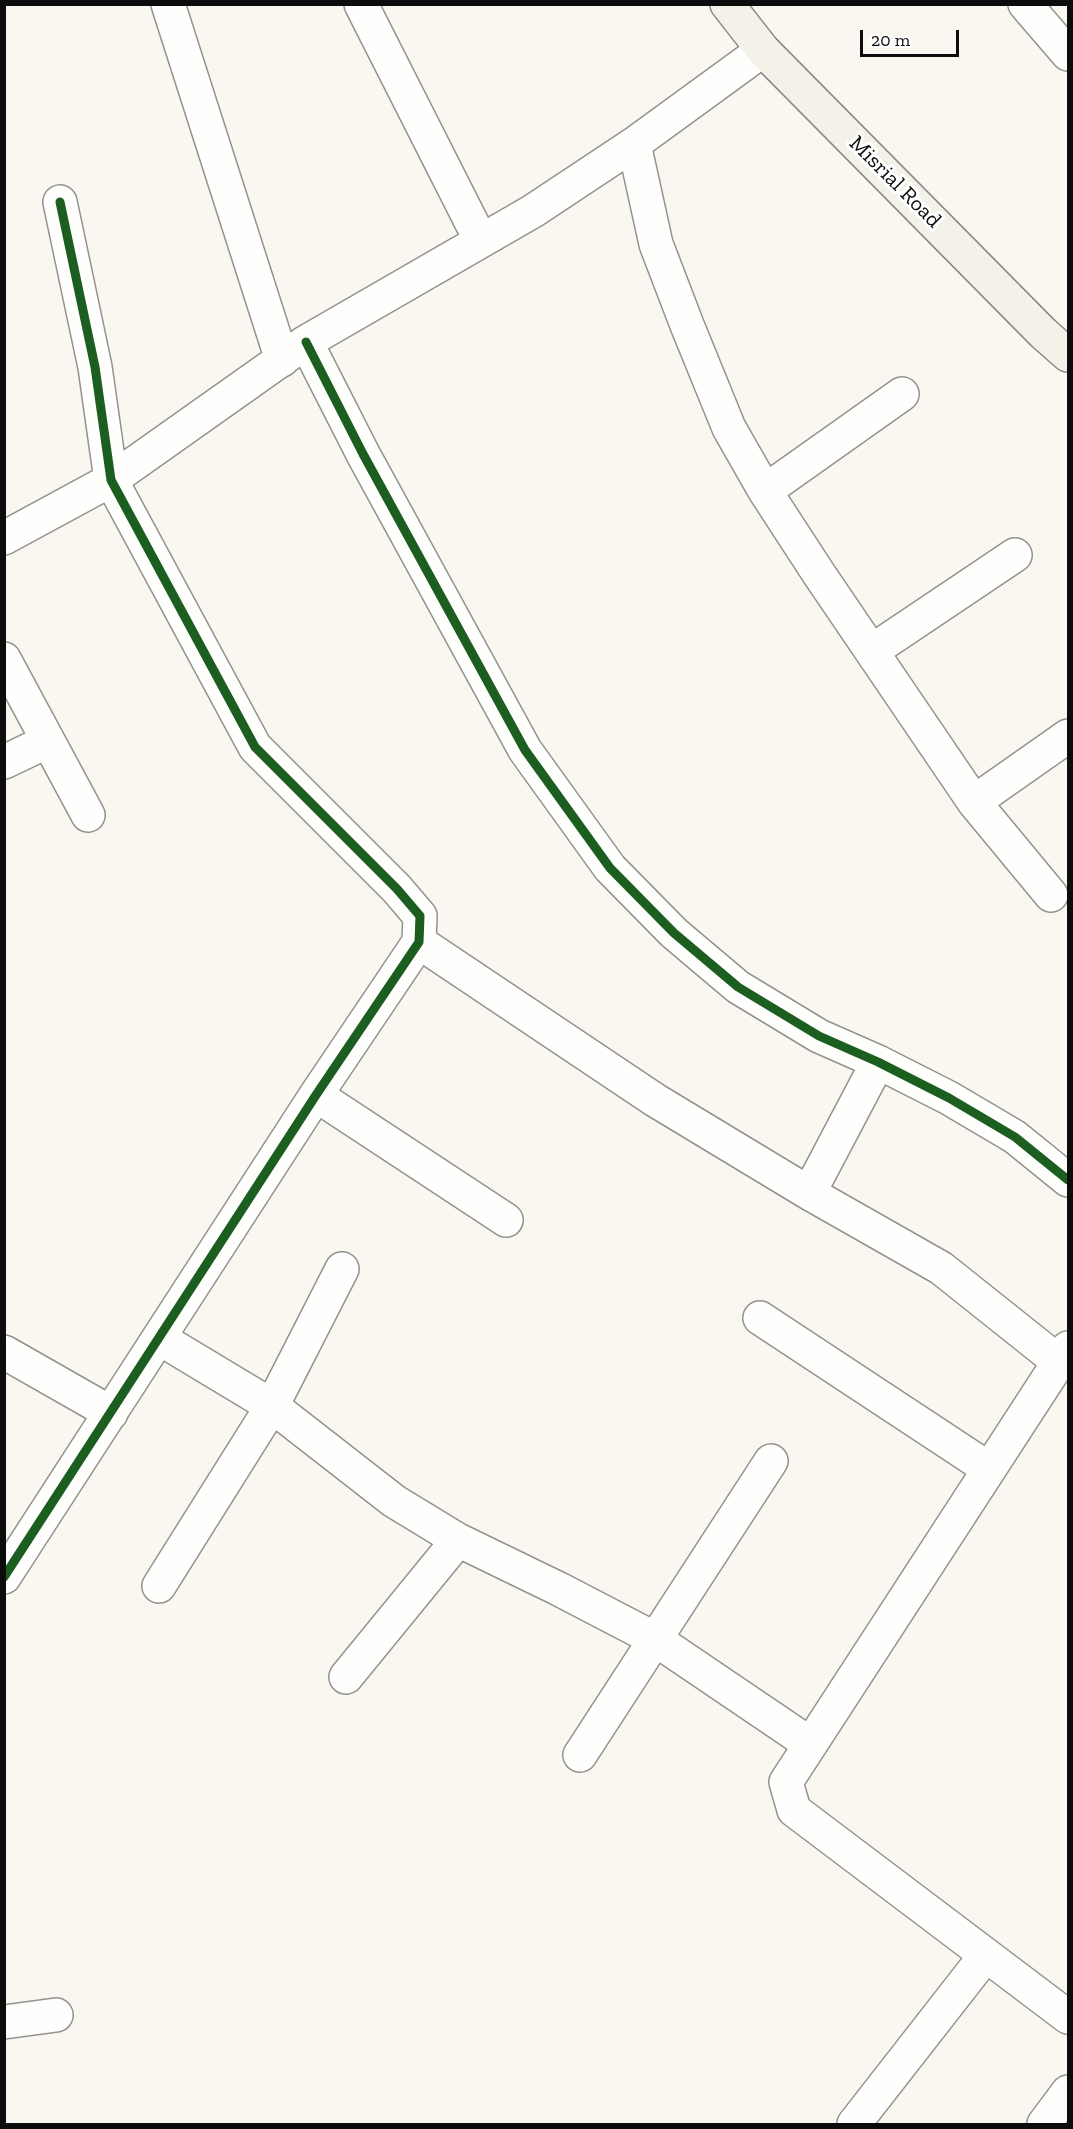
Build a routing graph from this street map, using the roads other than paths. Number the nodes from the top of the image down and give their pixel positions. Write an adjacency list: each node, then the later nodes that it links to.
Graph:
1 (168, 4): 10 (street)
2 (362, 4): 9 (street)
3 (727, 4): 5 (main road, Misrial Road)
4 (1025, 4): 6 (street)
5 (764, 50): 7 (street); 11 (main road, Misrial Road)
6 (1068, 54)
7 (634, 144): 9 (street); 14 (street)
8 (60, 202): 13 (street)
9 (481, 241): 10 (street)
10 (294, 351): 13 (street); 26 (street)
11 (1068, 355)
12 (902, 394): 14 (street)
13 (111, 480): 15 (street); 25 (street)
14 (765, 491): 17 (street)
15 (4, 538)
16 (1015, 555): 17 (street)
17 (872, 651): 22 (street)
18 (4, 658): 20 (street)
19 (1068, 736): 22 (street)
20 (48, 741): 21 (street); 23 (street)
21 (4, 762)
22 (974, 802): 24 (street)
23 (88, 815)
24 (1051, 895)
25 (419, 942): 27 (street); 29 (street)
26 (878, 1062): 28 (street); 29 (street)
27 (316, 1095): 30 (street); 33 (street)
28 (1068, 1180)
29 (809, 1193): 35 (street)
30 (506, 1220)
31 (342, 1269): 36 (street)
32 (760, 1318): 39 (street)
33 (159, 1338): 36 (street); 37 (street)
34 (4, 1352): 37 (street)
35 (1064, 1355): 39 (street)
36 (272, 1406): 40 (street); 42 (street)
37 (111, 1413): 41 (street)
38 (771, 1461): 43 (street)
39 (989, 1469): 45 (street)
40 (458, 1540): 43 (street); 44 (street)
41 (4, 1577)
42 (159, 1586)
43 (655, 1639): 45 (street); 46 (street)
44 (346, 1677)
45 (810, 1744): 47 (street)
46 (580, 1755)
47 (986, 1955): 49 (street); 52 (street)
48 (56, 2015): 50 (street)
49 (1068, 2017)
50 (4, 2022)
51 (1068, 2092): 53 (street)
52 (854, 2124)
53 (1044, 2124)

